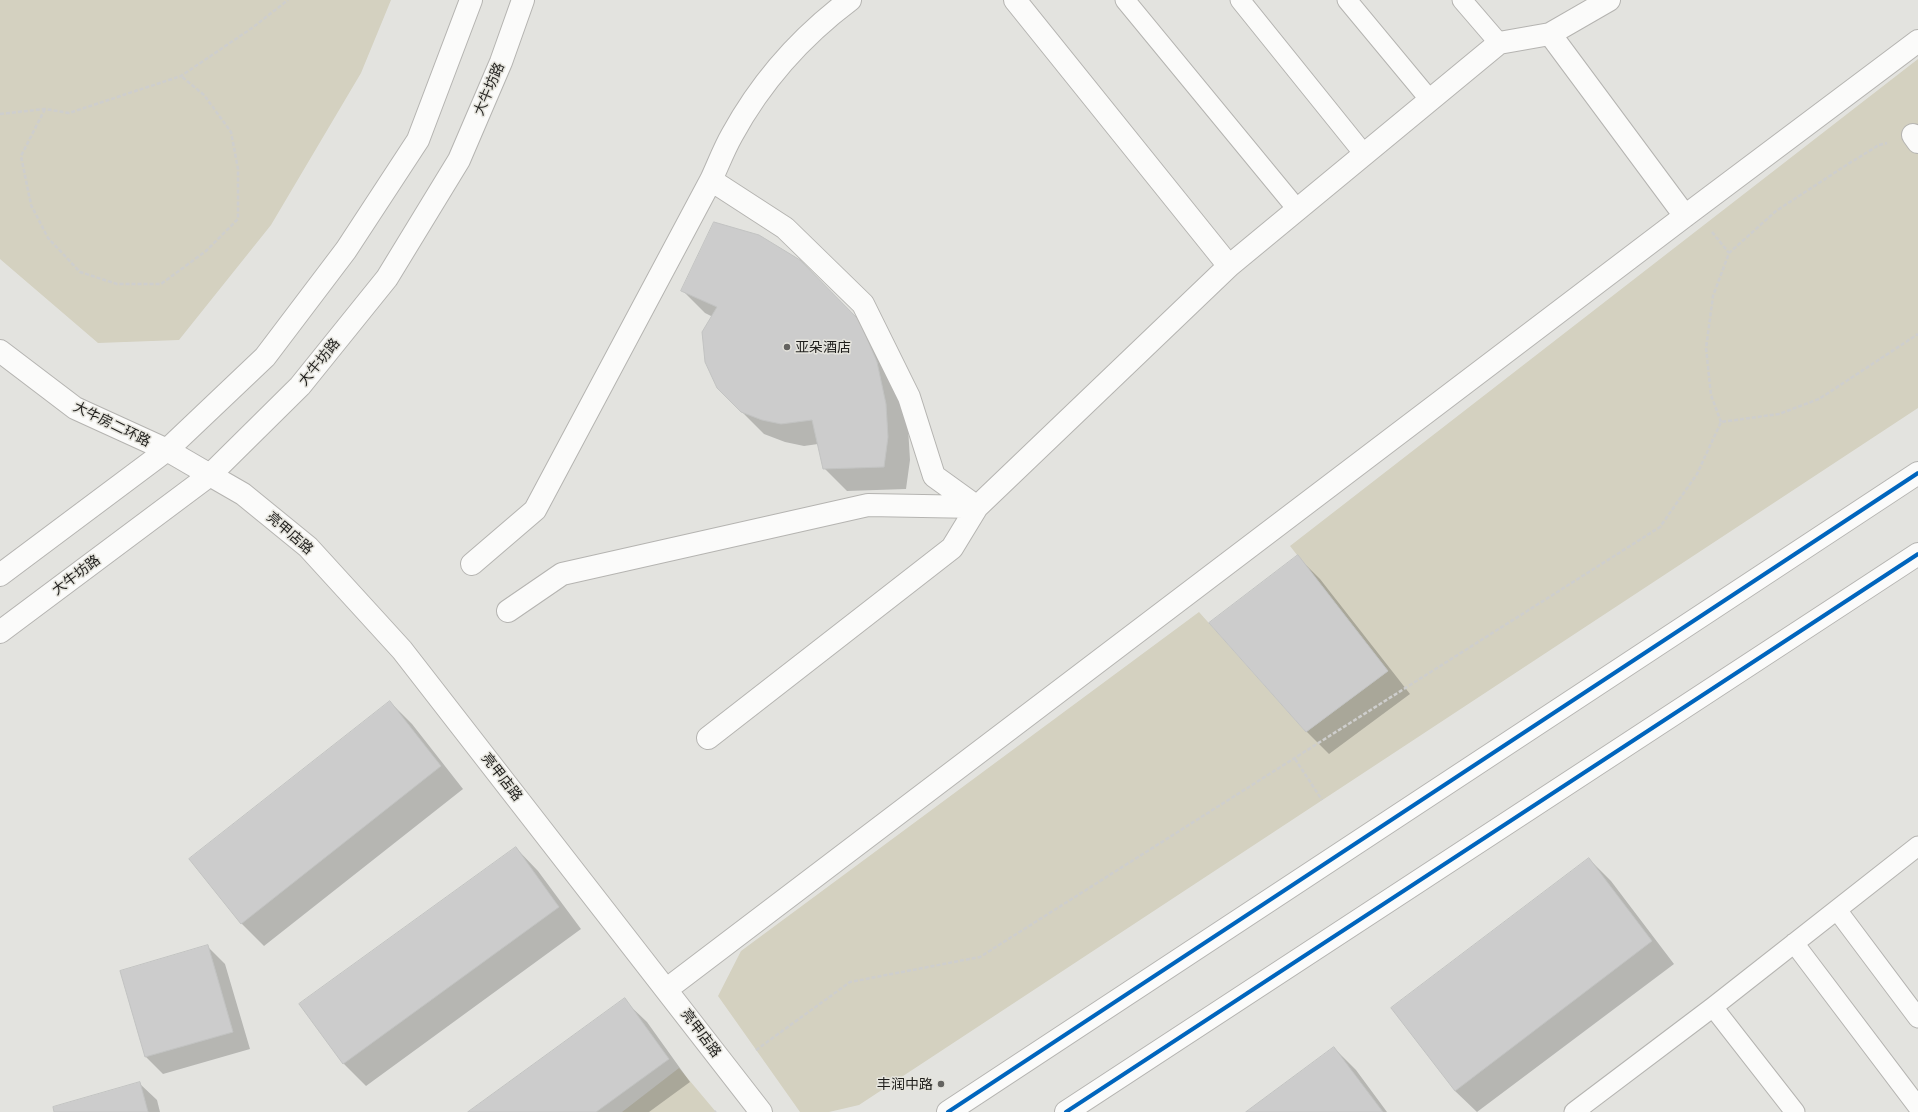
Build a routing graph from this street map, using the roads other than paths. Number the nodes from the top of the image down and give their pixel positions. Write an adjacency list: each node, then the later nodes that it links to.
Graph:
1 (471, 0): 20 (street)
2 (523, 0): 22 (street, 大牛坊路)
3 (850, 0): 15 (street)
4 (1015, 0): 18 (street)
5 (1125, 0): 16 (lane)
6 (1240, 0): 14 (lane)
7 (1347, 0): 13 (lane)
8 (1462, 0): 12 (lane)
9 (1609, 0): 10 (street)
10 (1550, 34): 12 (street); 17 (street)
11 (1918, 41): 17 (street)
12 (1499, 43): 13 (street)
13 (1430, 100): 14 (street)
14 (1364, 154): 16 (street)
15 (711, 180): 23 (street); 25 (street)
16 (1297, 209): 18 (street)
17 (1685, 216): 33 (street)
18 (1229, 266): 23 (street)
19 (0, 351): 20 (street, 大牛房二环路)
20 (167, 450): 22 (street, 大牛房二环路); 26 (street)
21 (1918, 473): 38 (street)
22 (210, 475): 28 (street, 大牛坊路); 33 (street, 亮甲店路)
23 (977, 507): 27 (street); 29 (street)
24 (1918, 554): 39 (street)
25 (472, 564)
26 (0, 574)
27 (508, 611)
28 (0, 632)
29 (708, 738)
30 (1918, 846): 31 (lane)
31 (1837, 910): 32 (lane); 35 (lane)
32 (1794, 943): 34 (lane); 36 (lane)
33 (668, 989): 37 (street, 亮甲店路)
34 (1713, 1007): 40 (lane); 41 (lane)
35 (1918, 1018)
36 (1918, 1107)
37 (761, 1112)
38 (948, 1112)
39 (1066, 1112)
40 (1574, 1112)
41 (1795, 1112)

